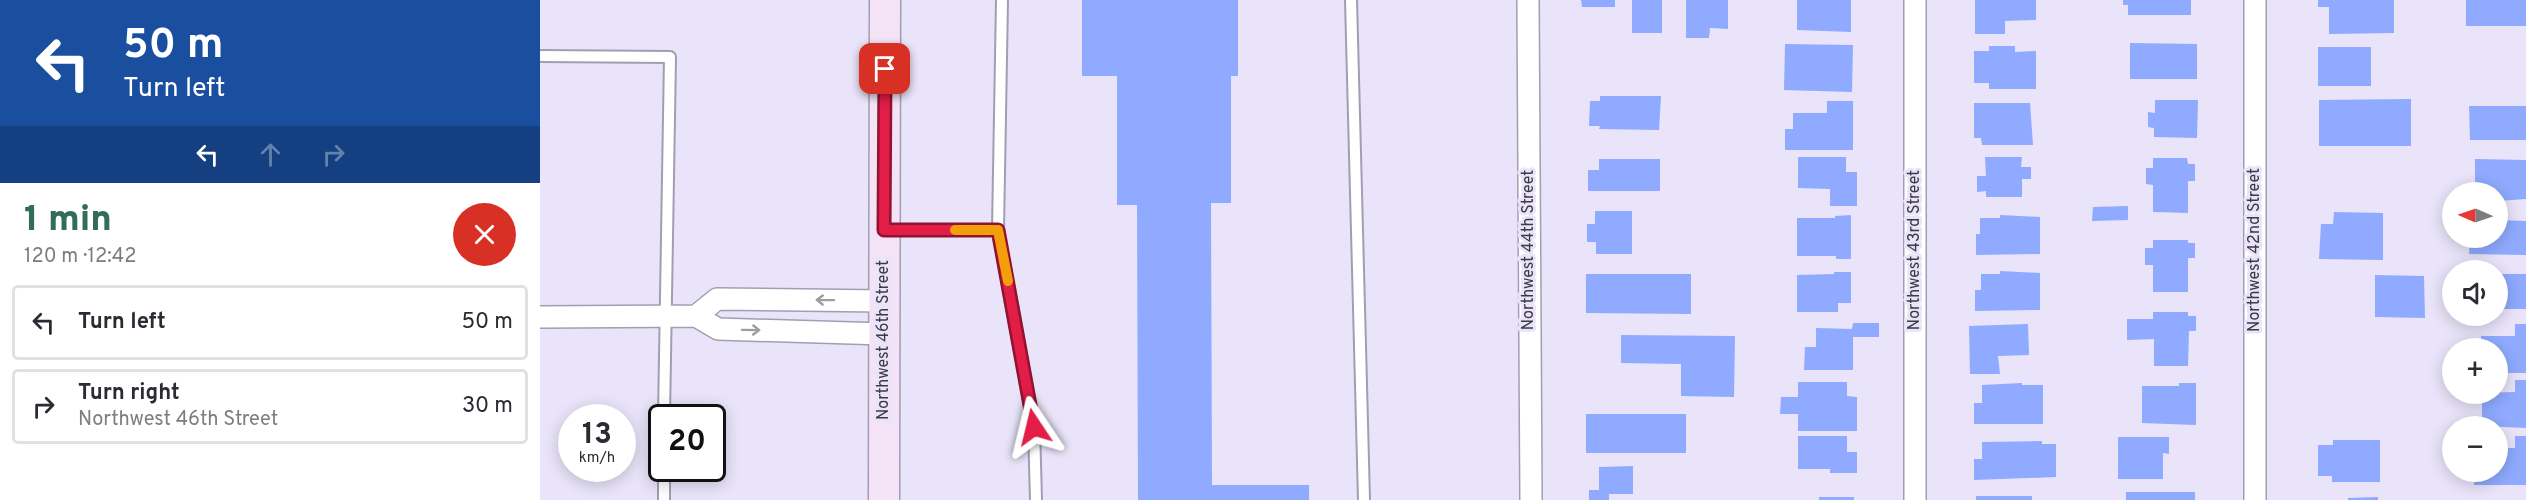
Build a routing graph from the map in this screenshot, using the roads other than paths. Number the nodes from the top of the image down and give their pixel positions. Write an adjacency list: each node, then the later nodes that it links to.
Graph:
1 (885, 0): 8 (street, Northwest 46th Street)
2 (1002, 0): 9 (lane)
3 (1351, 0): 20 (lane)
4 (1527, 0): 21 (street, Northwest 44th Street)
5 (1915, 0): 22 (street, Northwest 43rd Street)
6 (2255, 0): 23 (street, Northwest 42nd Street)
7 (540, 56): 11 (lane)
8 (884, 230): 9 (lane); 10 (street, Northwest 46th Street)
9 (998, 230): 19 (lane)
10 (884, 301): 12 (street, one-way to 12); 14 (street, Northwest 46th Street)
11 (665, 316): 12 (street); 13 (street); 15 (lane)
12 (696, 316): 14 (street, one-way to 14)
13 (540, 317)
14 (884, 334): 18 (street, Northwest 46th Street)
15 (664, 404)
16 (664, 482): 17 (lane)
17 (664, 500)
18 (884, 500)
19 (1036, 500)
20 (1364, 500)
21 (1531, 500)
22 (1915, 500)
23 (2255, 500)

